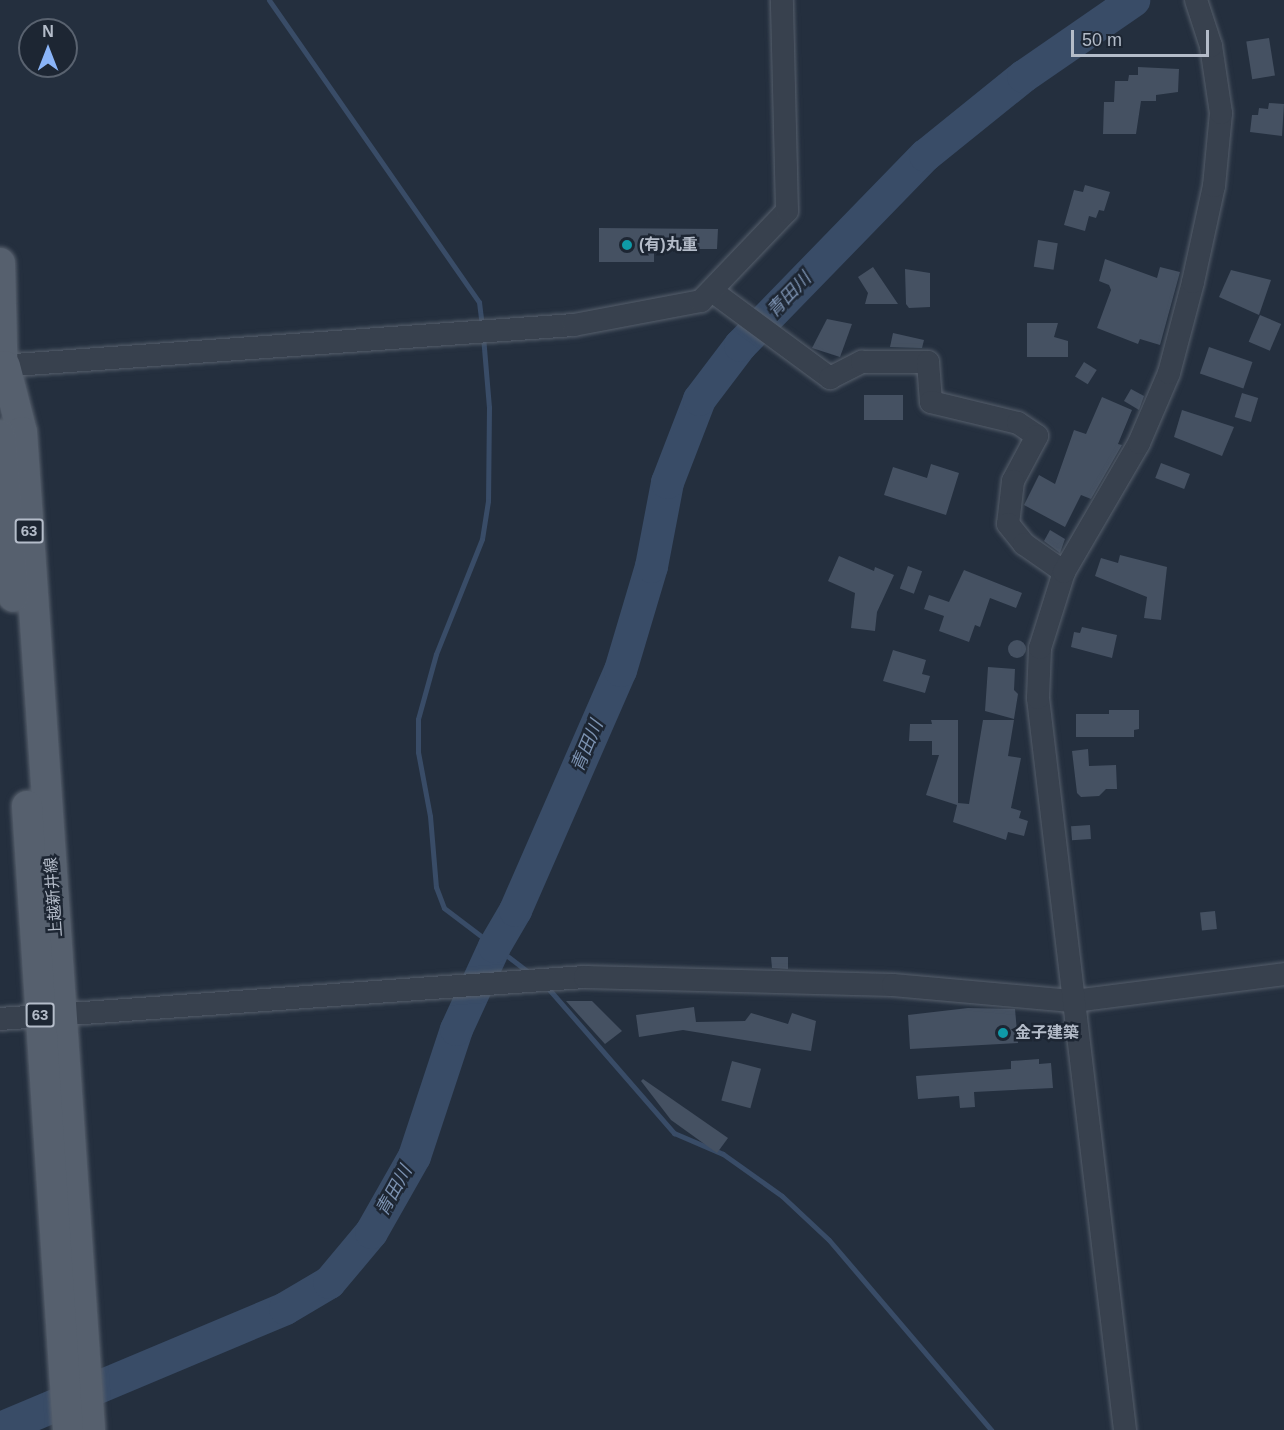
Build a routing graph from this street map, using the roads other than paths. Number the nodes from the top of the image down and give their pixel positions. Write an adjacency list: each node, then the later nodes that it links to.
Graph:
1 (782, 0): 4 (street)
2 (1196, 0): 7 (street)
3 (0, 263): 5 (main road, 上越新井線 / 63)
4 (712, 291): 5 (street); 7 (street)
5 (3, 366): 6 (main road, 上越新井線 / 63); 10 (main road, 上越新井線 / 63)
6 (0, 433): 10 (main road, 上越新井線 / 63)
7 (1064, 572): 9 (street)
8 (1284, 974): 9 (street)
9 (1074, 1001): 10 (street); 15 (street)
10 (51, 1016): 11 (street); 12 (main road, 上越新井線 / 63)
11 (0, 1019)
12 (72, 1327): 13 (main road, 上越新井線 / 63); 14 (main road, 上越新井線 / 63)
13 (68, 1430)
14 (90, 1430)
15 (1125, 1430)

